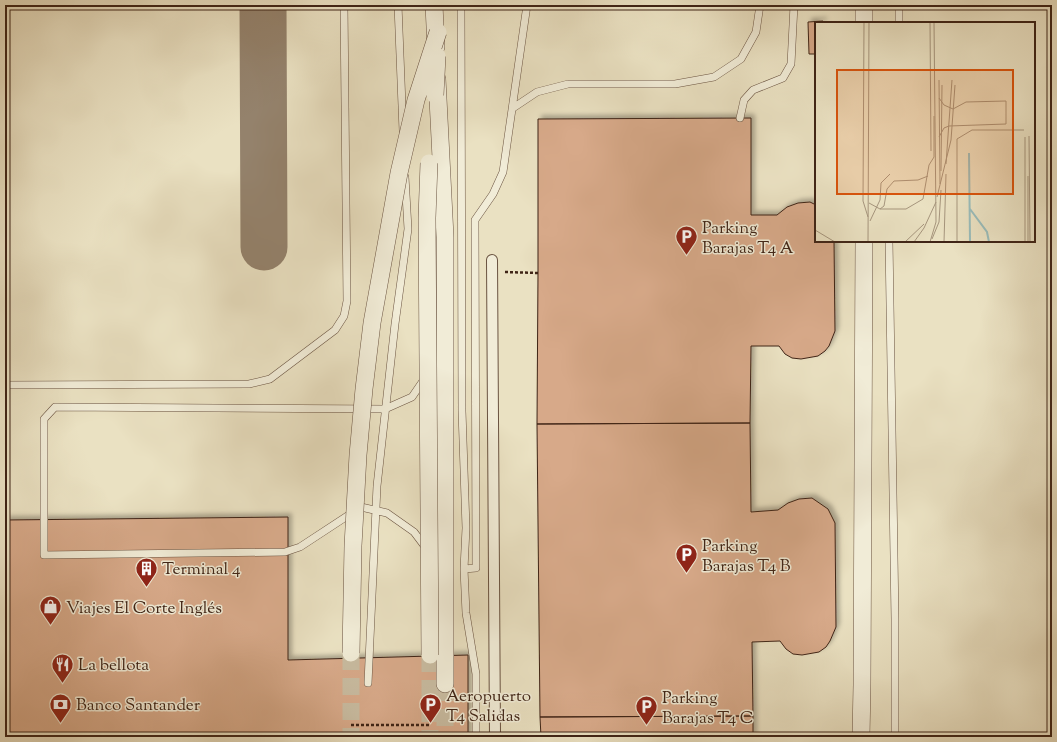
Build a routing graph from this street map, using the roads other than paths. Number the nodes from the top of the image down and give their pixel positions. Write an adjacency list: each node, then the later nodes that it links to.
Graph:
1 (344, 5): 20 (lane)
2 (398, 5): 21 (lane)
3 (434, 5): 19 (street)
4 (447, 5): 13 (street)
5 (461, 5): 23 (lane)
6 (527, 5): 14 (lane)
7 (760, 5): 14 (lane)
8 (794, 5): 15 (lane)
9 (864, 5): 11 (street)
10 (899, 5): 12 (lane)
11 (864, 22)
12 (899, 22)
13 (438, 32): 25 (street, bridge); 26 (street, bridge)
14 (513, 108): 23 (lane)
15 (740, 118)
16 (864, 242): 31 (street)
17 (888, 242): 32 (lane)
18 (492, 260): 30 (street)
19 (446, 340): 21 (lane); 24 (street)
20 (5, 385)
21 (385, 409): 22 (lane); 22 (lane)
22 (376, 510): 24 (lane); 27 (lane)
23 (464, 569): 29 (lane)
24 (446, 576): 28 (street)
25 (351, 653)
26 (430, 655)
27 (368, 683)
28 (445, 684)
29 (476, 737)
30 (495, 737)
31 (860, 737)
32 (895, 737)

